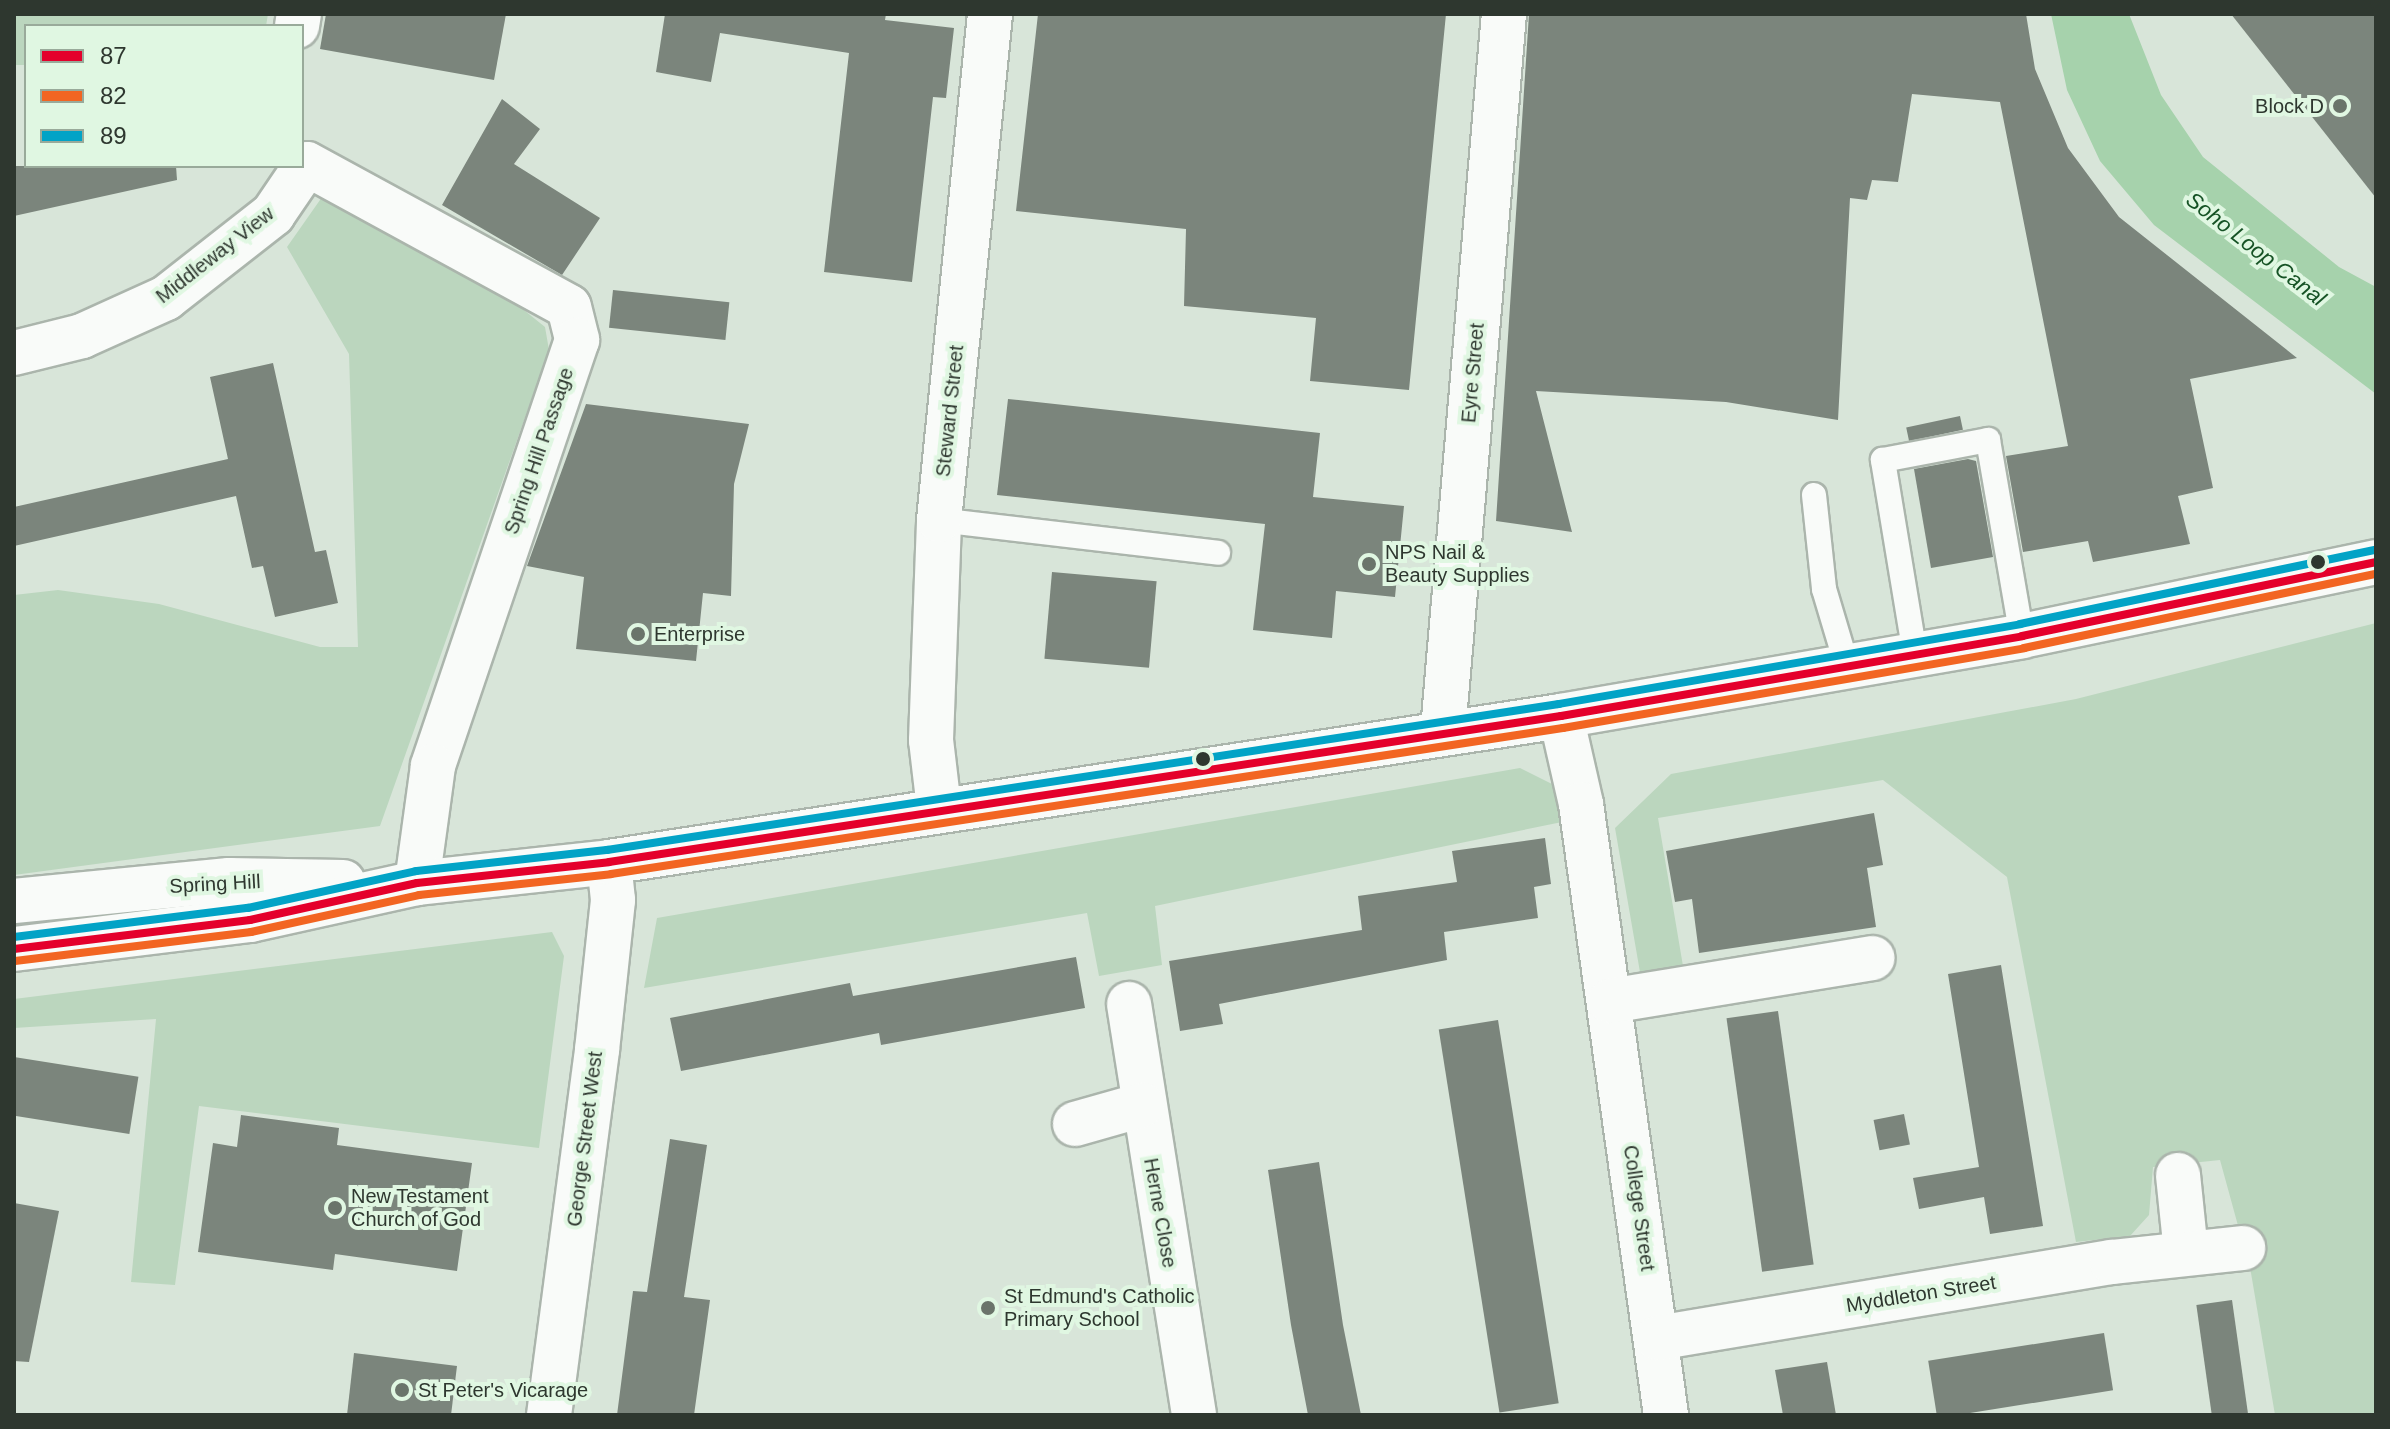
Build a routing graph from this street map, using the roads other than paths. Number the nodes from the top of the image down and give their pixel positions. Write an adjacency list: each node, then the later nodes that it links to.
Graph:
1 (990, 14): 7 (street, Steward Street)
2 (1504, 14): 14 (street, Eyre Street)
3 (304, 159): 17 (street, Spring Hill Passage)
4 (299, 168): 5 (street, Middleway View)
5 (14, 353)
6 (1814, 495): 12 (lane)
7 (939, 520): 8 (lane); 15 (street, Steward Street)
8 (1218, 553)
9 (2376, 562): 10 (street, Spring Hill)
10 (2022, 636): 11 (street, Spring Hill); 11 (lane)
11 (1915, 654): 12 (street, Spring Hill)
12 (1847, 666): 13 (street, Spring Hill)
13 (1561, 716): 14 (street, Spring Hill); 21 (street, College Street)
14 (1443, 731): 15 (street, Spring Hill)
15 (939, 808): 16 (street, Spring Hill)
16 (609, 862): 17 (street, Spring Hill); 29 (street, George Street West)
17 (417, 883): 18 (street, Spring Hill); 19 (street, Spring Hill)
18 (14, 901)
19 (14, 949)
20 (1873, 958): 21 (street)
21 (1610, 1001): 28 (street, College Street)
22 (1129, 1004): 23 (street, Herne Close)
23 (1142, 1105): 24 (street); 30 (street, Herne Close)
24 (1075, 1124)
25 (2178, 1175): 27 (street)
26 (2243, 1248): 27 (street, Myddleton Street)
27 (2186, 1253): 28 (street, Myddleton Street)
28 (1657, 1338): 31 (street, College Street)
29 (549, 1415)
30 (1194, 1415)
31 (1666, 1415)

